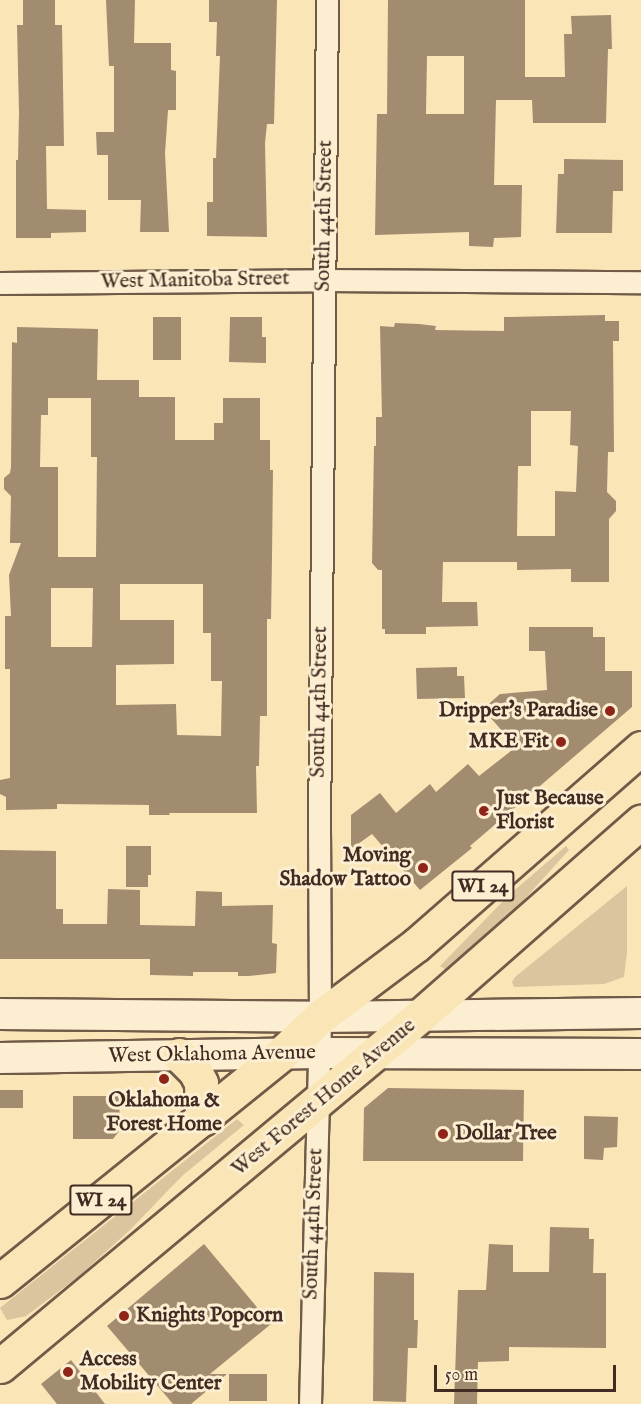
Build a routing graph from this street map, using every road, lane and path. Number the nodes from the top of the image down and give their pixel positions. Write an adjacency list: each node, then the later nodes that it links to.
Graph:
1 (327, 0): 2 (street, South 44th Street)
2 (324, 280): 3 (street, West Manitoba Street); 4 (street, West Manitoba Street); 10 (street, South 44th Street)
3 (641, 282)
4 (0, 283)
5 (641, 748): 10 (main road, WI 24)
6 (641, 822): 9 (main road, West Forest Home Avenue / WI 24)
7 (641, 1013): 9 (main road, West Oklahoma Avenue)
8 (0, 1014): 10 (main road, West Oklahoma Avenue)
9 (421, 1015): 10 (main road, West Oklahoma Avenue); 13 (main road, West Forest Home Avenue / WI 24)
10 (320, 1017): 11 (street, South 44th Street); 12 (main road, WI 24)
11 (319, 1053): 12 (main road, West Oklahoma Avenue); 13 (main road, West Oklahoma Avenue); 17 (street, South 44th Street)
12 (281, 1054): 15 (main road, West Oklahoma Avenue); 18 (main road, WI 24)
13 (374, 1054): 14 (main road, West Oklahoma Avenue); 17 (main road, West Forest Home Avenue / WI 24)
14 (641, 1054)
15 (179, 1055): 16 (main road, West Oklahoma Avenue); 18 (main road)
16 (0, 1058)
17 (318, 1100): 20 (main road, West Forest Home Avenue / WI 24); 21 (street, South 44th Street)
18 (202, 1119): 19 (main road, WI 24)
19 (0, 1281)
20 (0, 1366)
21 (309, 1404)

